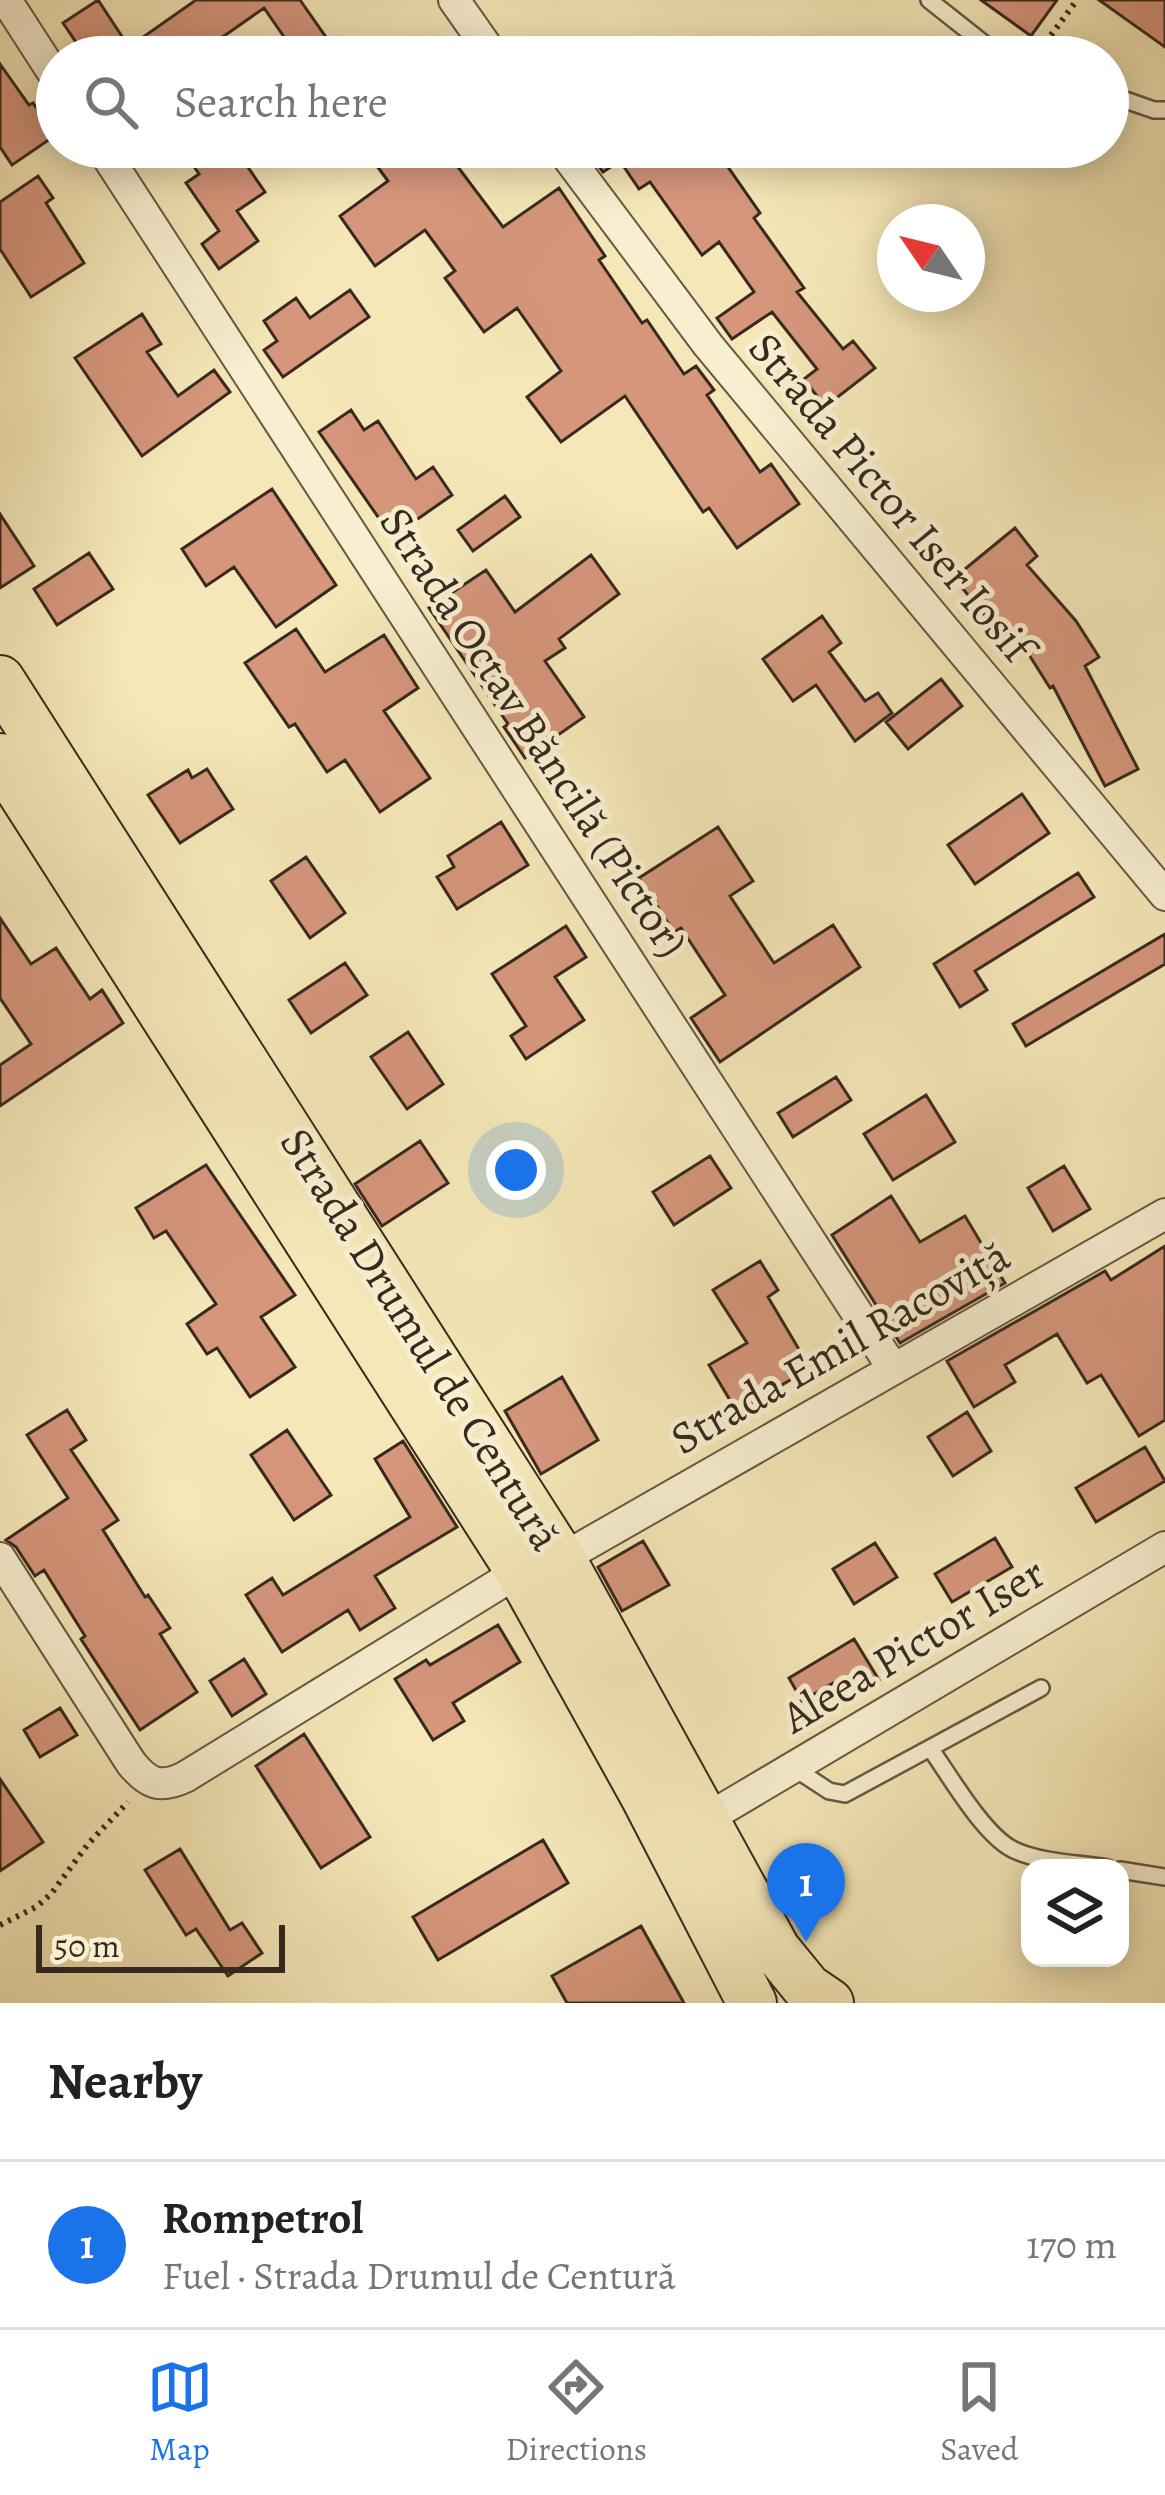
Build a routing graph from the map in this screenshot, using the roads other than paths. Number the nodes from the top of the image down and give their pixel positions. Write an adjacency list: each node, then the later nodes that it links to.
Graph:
1 (6, 0): 6 (street)
2 (454, 0): 4 (street)
3 (929, 0): 5 (lane)
4 (479, 36)
5 (974, 36)
6 (36, 46)
7 (1129, 101): 8 (lane)
8 (1165, 110)
9 (115, 168): 15 (street, Strada Octav Băncilă (Pictor))
10 (576, 168): 13 (street, Strada Pictor Iser Iosif)
11 (0, 680): 18 (highway, Strada Drumul de Centură)
12 (0, 758): 18 (highway)
13 (1165, 895)
14 (1165, 1214): 15 (street, Strada Emil Racoviță)
15 (892, 1367): 18 (street, Strada Emil Racoviță)
16 (1165, 1547): 21 (street, Aleea Pictor Iser)
17 (0, 1558): 18 (street, Strada Emil Racoviță)
18 (540, 1565): 22 (highway, Strada Drumul de Centură); 26 (highway)
19 (1042, 1688): 20 (lane)
20 (930, 1748): 21 (lane); 23 (lane)
21 (794, 1768): 22 (street, Aleea Pictor Iser)
22 (706, 1820): 27 (highway, Strada Drumul de Centură)
23 (1051, 1859)
24 (1129, 1871): 25 (lane)
25 (1165, 1877)
26 (752, 2003)
27 (829, 2003)

